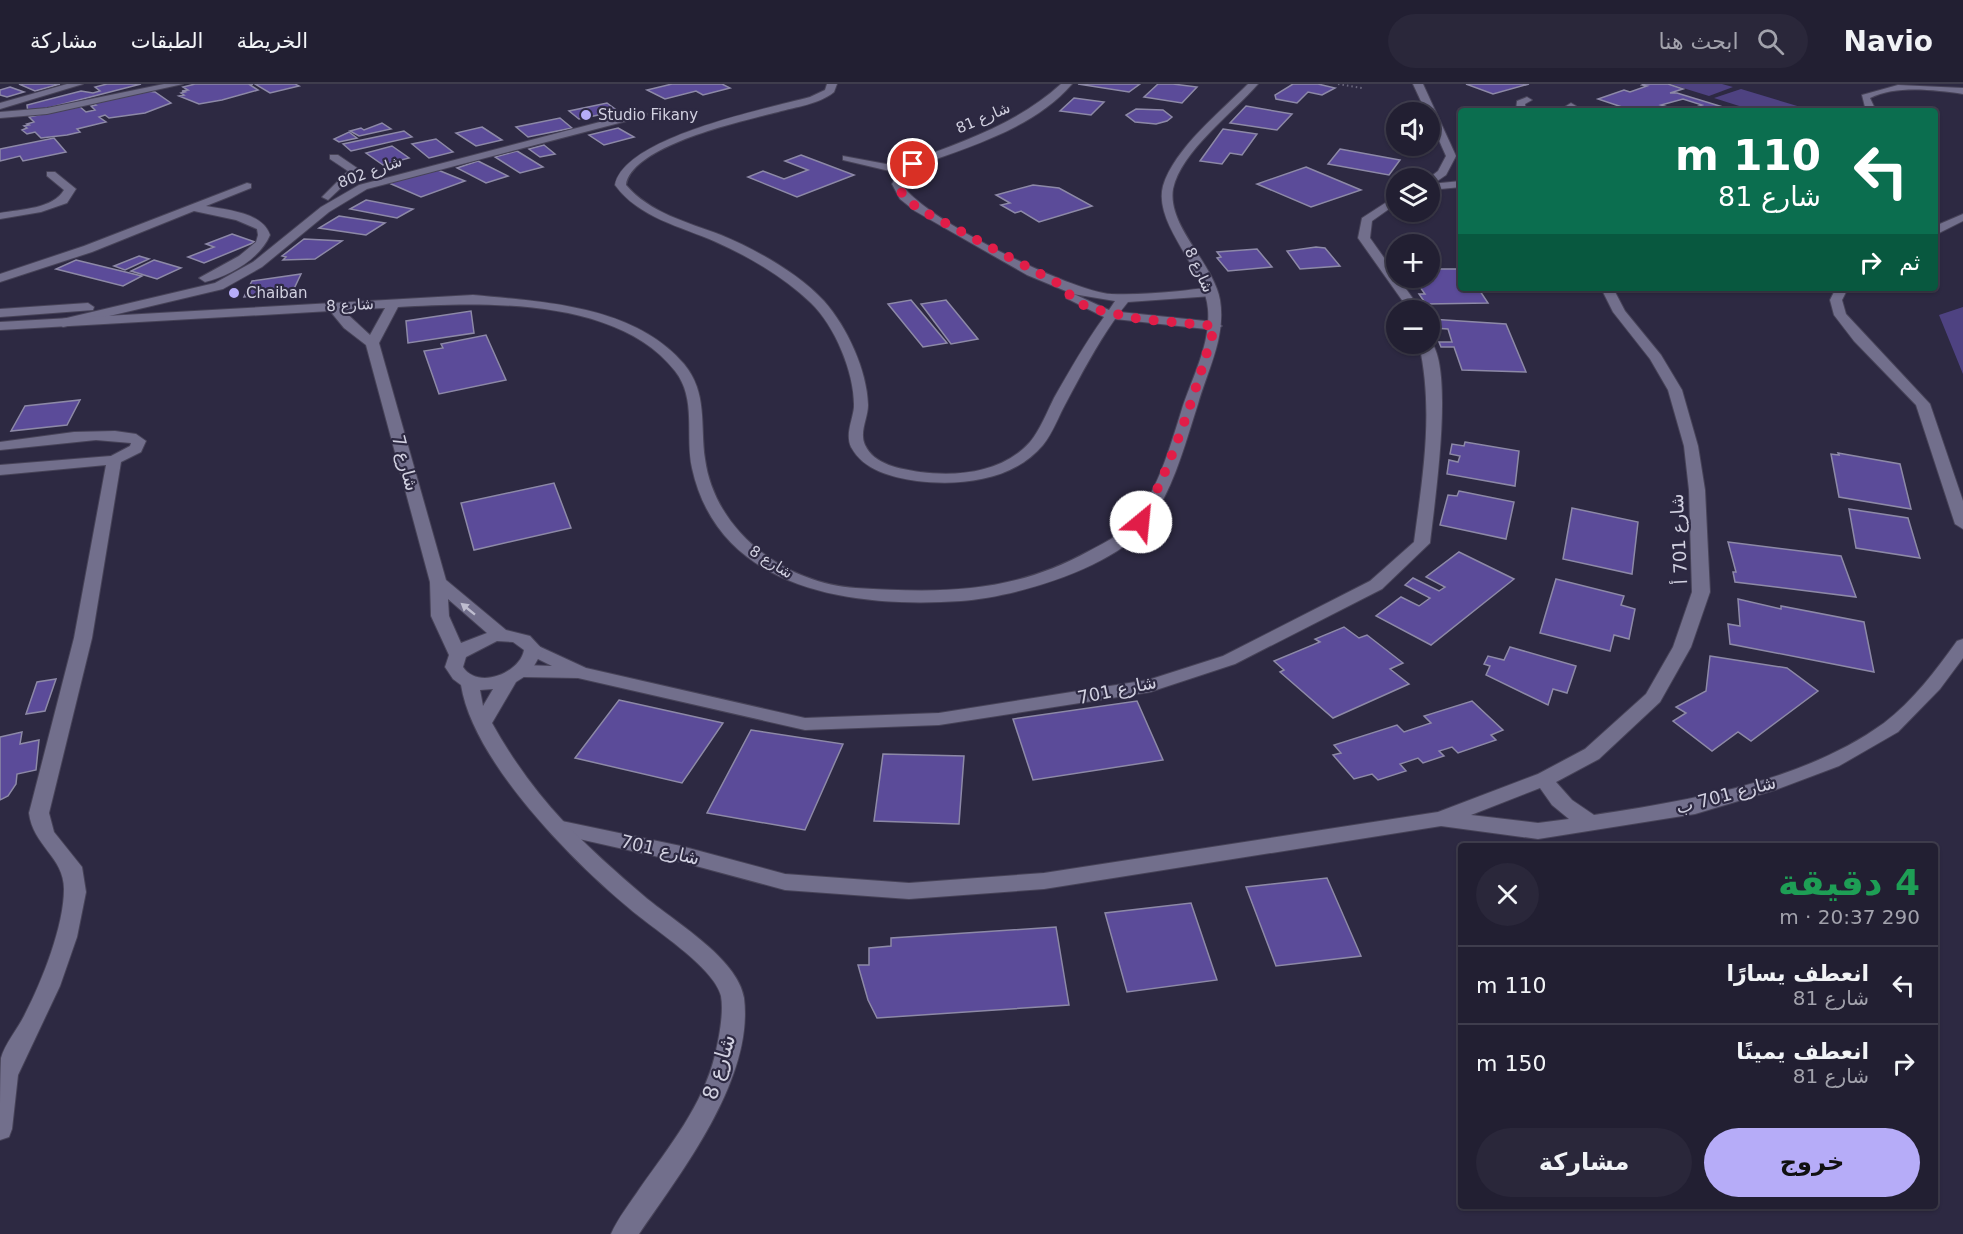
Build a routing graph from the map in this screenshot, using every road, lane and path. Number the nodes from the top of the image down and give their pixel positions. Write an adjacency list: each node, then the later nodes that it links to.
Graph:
1 (78, 84): 11 (street)
2 (178, 84): 15 (street)
3 (832, 84): 40 (street)
4 (1067, 84): 18 (street, شارع 81)
5 (1253, 84): 34 (street, شارع 8)
6 (1338, 84): 8 (path)
7 (1418, 84): 20 (street)
8 (1362, 87)
9 (1963, 91): 13 (street)
10 (1527, 100): 12 (street)
11 (0, 106)
12 (1521, 108)
13 (1870, 108)
14 (642, 114): 26 (street, شارع 802)
15 (0, 115)
16 (334, 157): 26 (street)
17 (847, 158): 18 (street)
18 (904, 171): 31 (street)
19 (51, 174): 27 (street)
20 (1440, 175)
21 (1458, 184): 23 (street)
22 (247, 186): 25 (street)
23 (1440, 187)
24 (1386, 206): 36 (street)
25 (192, 207): 30 (street); 39 (street)
26 (317, 214): 41 (street, شارع 802)
27 (0, 216)
28 (1963, 217): 29 (street)
29 (1938, 230)
30 (0, 278)
31 (1061, 285): 35 (street); 40 (street)
32 (1608, 291): 59 (street, شارع 701 أ)
33 (1840, 291): 49 (street)
34 (1212, 292): 35 (street); 43 (street, شارع 8)
35 (1124, 298): 40 (street)
36 (1407, 300)
37 (394, 303): 38 (street, شارع 8); 43 (street, شارع 8); 44 (street)
38 (332, 306): 41 (street, شارع 8); 44 (street)
39 (0, 313)
40 (1111, 315): 43 (street)
41 (61, 323): 42 (street, شارع 8)
42 (0, 326)
43 (1215, 326)
44 (372, 343): 50 (street, شارع 7)
45 (1429, 354): 55 (street, شارع 701)
46 (0, 446): 47 (street)
47 (114, 460): 48 (street); 63 (street)
48 (0, 470)
49 (1963, 525)
50 (438, 582): 51 (street, one-way to 50); 54 (street, شارع 7)
51 (501, 634): 53 (street); 54 (street)
52 (1963, 645): 61 (street, شارع 701 ب)
53 (534, 650): 55 (street, شارع 701); 56 (street)
54 (458, 655): 57 (street)
55 (581, 673): 56 (street, شارع 701)
56 (516, 675): 57 (street); 58 (street)
57 (469, 681): 58 (street, شارع 8)
58 (483, 723): 62 (street, شارع 8)
59 (1545, 779): 60 (street, شارع 701 أ); 61 (street)
60 (1440, 819): 61 (street, شارع 701 ب); 62 (street, شارع 701)
61 (1592, 823)
62 (557, 827): 64 (street, شارع 8)
63 (0, 1129)
64 (624, 1234)

